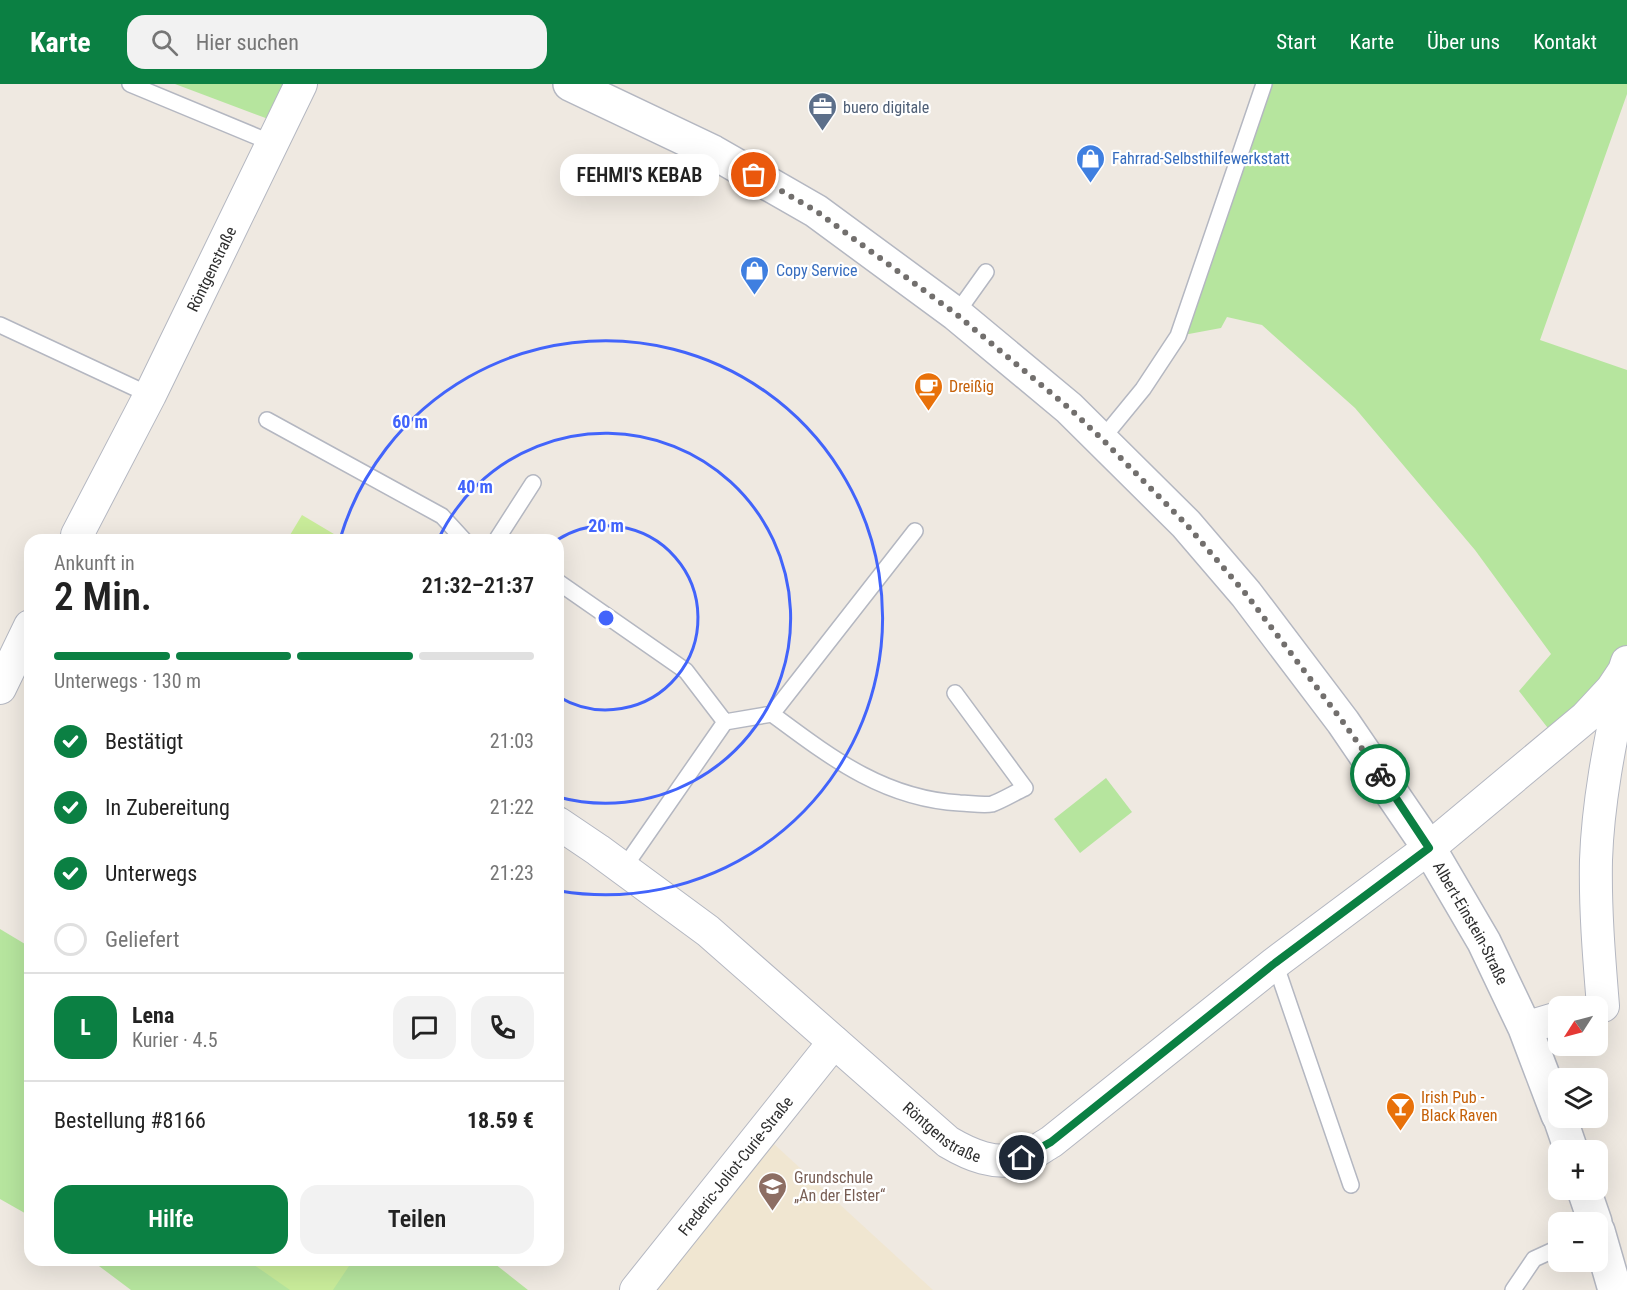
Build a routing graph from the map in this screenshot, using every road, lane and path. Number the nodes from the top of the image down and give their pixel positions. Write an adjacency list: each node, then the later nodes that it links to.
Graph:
1 (130, 84): 5 (lane)
2 (301, 84): 5 (street, Röntgenstraße)
3 (570, 84): 7 (street, Albert-Einstein-Straße)
4 (1264, 84): 11 (lane)
5 (272, 143): 9 (street, Röntgenstraße)
6 (986, 272): 7 (lane)
7 (956, 314): 11 (street, Albert-Einstein-Straße)
8 (0, 325): 9 (lane)
9 (150, 395): 14 (street, Röntgenstraße)
10 (267, 420): 15 (lane)
11 (1102, 439): 25 (street, Albert-Einstein-Straße)
12 (533, 483): 16 (lane)
13 (915, 531): 22 (lane)
14 (81, 534)
15 (458, 534)
16 (501, 534)
17 (564, 586): 23 (lane)
18 (24, 638): 20 (street)
19 (1626, 667): 25 (street, Röntgenstraße); 28 (street)
20 (0, 688)
21 (955, 693): 22 (lane)
22 (772, 714): 23 (lane)
23 (725, 722): 26 (lane)
24 (564, 827): 26 (street, Röntgenstraße)
25 (1429, 848): 27 (street, Röntgenstraße); 30 (street, Albert-Einstein-Straße)
26 (623, 869): 31 (street, Röntgenstraße)
27 (1275, 963): 31 (street, Röntgenstraße); 33 (lane)
28 (1609, 1004)
29 (1548, 1021): 30 (street)
30 (1525, 1028): 32 (street, Albert-Einstein-Straße)
31 (834, 1042): 36 (street, Frederic-Joliot-Curie-Straße)
32 (1548, 1088)
33 (1351, 1185)
34 (1548, 1253): 37 (lane)
35 (1608, 1267): 38 (street)
36 (636, 1290)
37 (1513, 1290)
38 (1615, 1290)

